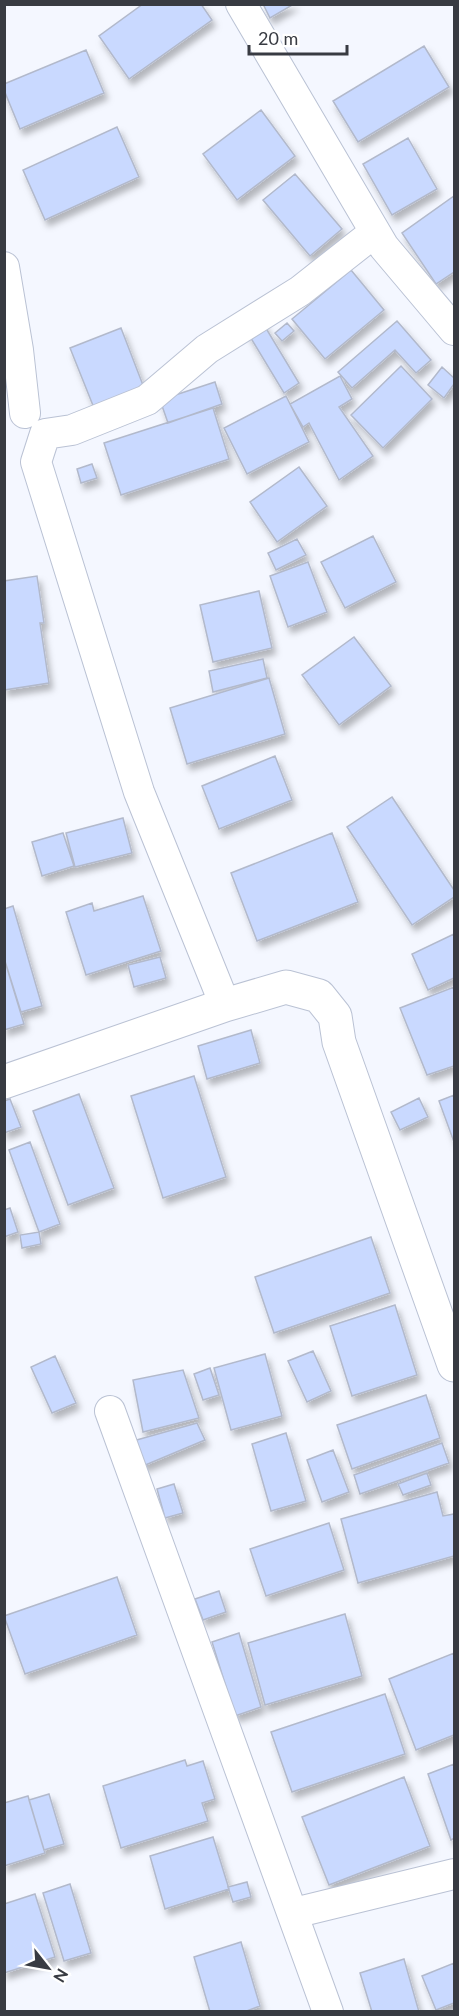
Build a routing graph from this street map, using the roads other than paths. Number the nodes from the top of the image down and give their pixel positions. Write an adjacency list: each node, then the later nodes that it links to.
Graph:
1 (242, 4): 2 (street)
2 (375, 232): 4 (street); 5 (street)
3 (4, 267): 5 (street)
4 (454, 330)
5 (25, 417): 6 (street)
6 (225, 1005): 7 (street); 8 (street)
7 (4, 1082)
8 (454, 1365)
9 (110, 1411): 11 (street)
10 (454, 1875): 11 (street)
11 (294, 1913): 12 (street)
12 (328, 2012)

